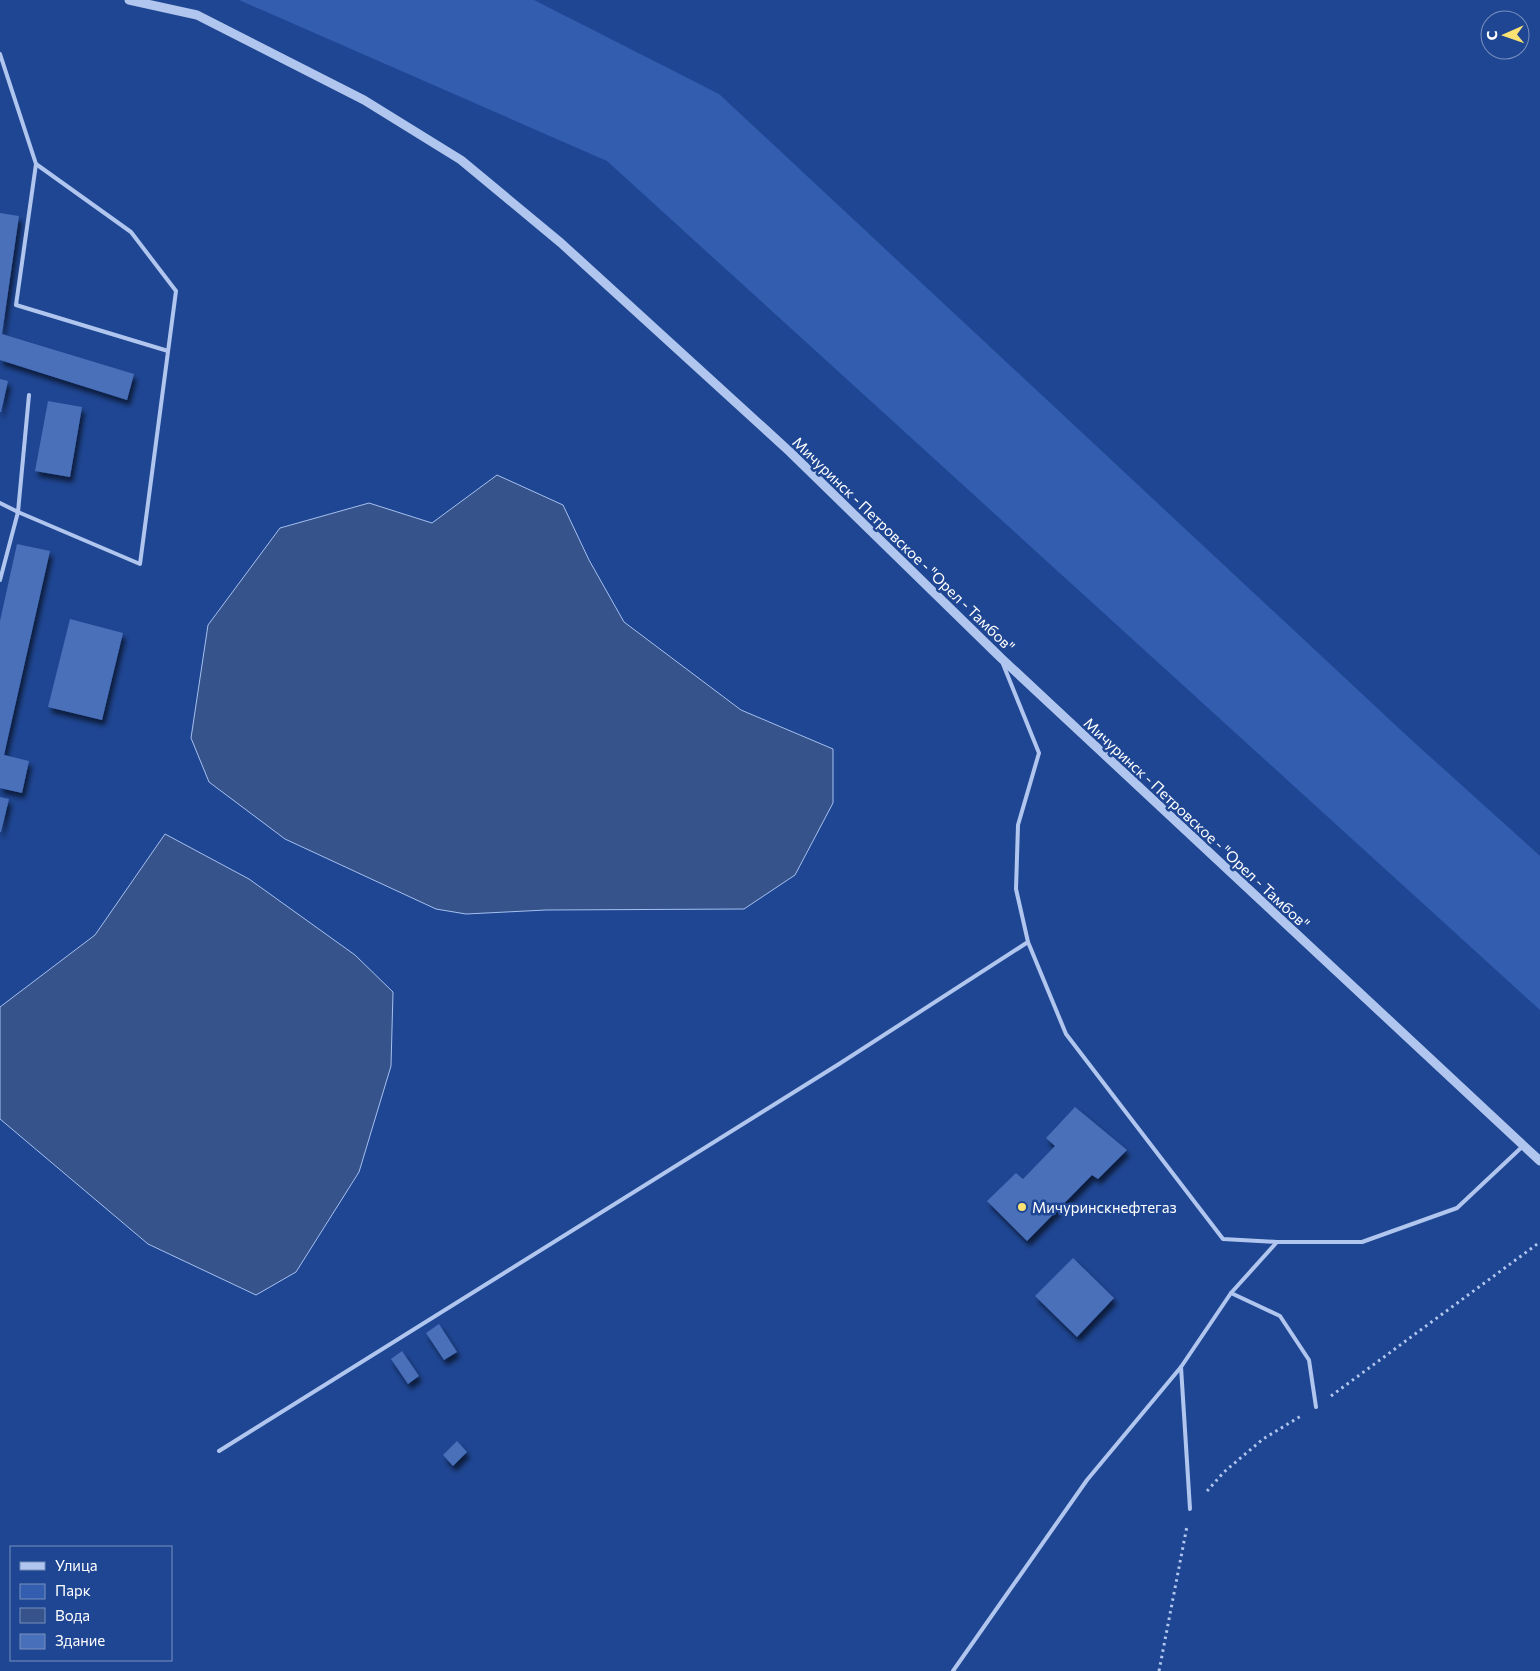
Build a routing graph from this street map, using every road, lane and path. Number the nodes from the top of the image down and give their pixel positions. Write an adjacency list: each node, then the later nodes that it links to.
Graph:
1 (129, 0): 9 (street, Мичуринск - Петровское - "Орел - Тамбов")
2 (0, 54): 3 (lane)
3 (36, 164): 4 (lane); 4 (lane)
4 (168, 351): 7 (lane)
5 (29, 395): 7 (lane)
6 (0, 503): 7 (lane)
7 (18, 512): 8 (lane)
8 (0, 580)
9 (1000, 658): 10 (lane); 11 (street, Мичуринск - Петровское - "Орел - Тамбов")
10 (1028, 942): 13 (lane); 18 (lane)
11 (1523, 1146): 12 (street, Мичуринск - Петровское - "Орел - Тамбов"); 13 (lane)
12 (1540, 1161)
13 (1276, 1242): 15 (lane)
14 (1540, 1242): 17 (path)
15 (1231, 1293): 16 (lane); 17 (lane)
16 (1181, 1367): 19 (lane); 20 (lane)
17 (1316, 1407): 19 (path)
18 (219, 1452)
19 (1190, 1509): 21 (path)
20 (953, 1671)
21 (1159, 1671)

